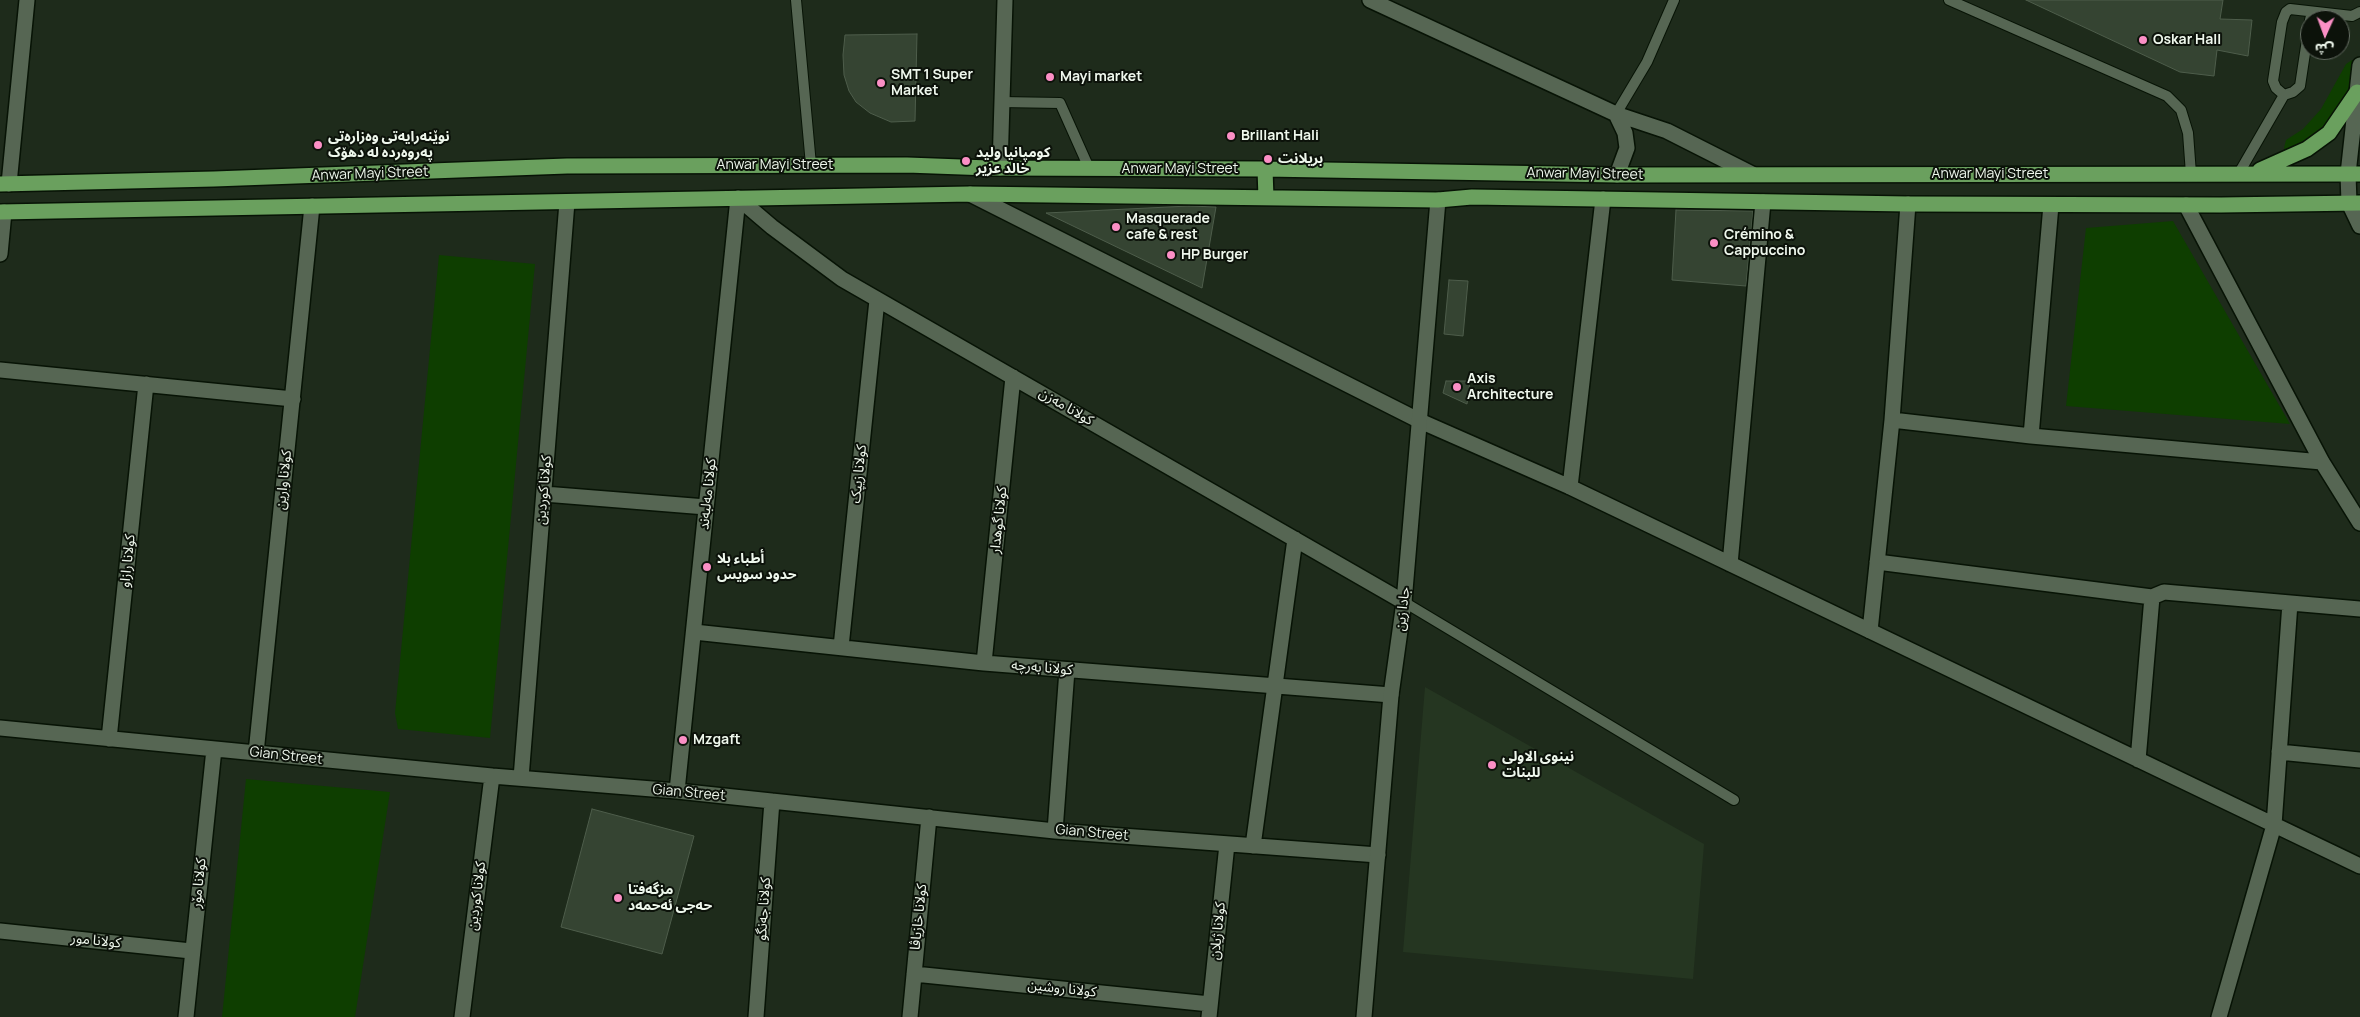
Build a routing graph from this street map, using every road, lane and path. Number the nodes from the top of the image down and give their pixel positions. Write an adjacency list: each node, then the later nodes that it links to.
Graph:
1 (27, 0): 23 (street)
2 (796, 0): 14 (lane)
3 (1005, 0): 12 (street)
4 (1370, 0): 13 (street)
5 (1674, 0): 13 (lane)
6 (1949, 0): 20 (lane)
7 (2303, 10): 11 (lane)
8 (2304, 60): 11 (lane)
9 (2360, 65): 10 (street)
10 (2357, 92): 18 (main road); 21 (street)
11 (2284, 95): 18 (lane)
12 (1001, 102): 15 (street); 16 (lane)
13 (1616, 114): 19 (street); 22 (street)
14 (811, 165): 15 (main road, Anwar Mayi Street); 23 (main road, Anwar Mayi Street)
15 (1000, 168): 16 (main road, Anwar Mayi Street)
16 (1089, 168): 17 (main road, Anwar Mayi Street)
17 (1264, 169): 22 (main road, Anwar Mayi Street); 26 (main road)
18 (2245, 173): 20 (main road, Anwar Mayi Street); 21 (main road, Anwar Mayi Street)
19 (1752, 174): 20 (main road, Anwar Mayi Street); 22 (main road, Anwar Mayi Street)
20 (2191, 174)
21 (2354, 174): 31 (street)
22 (1617, 176)
23 (4, 184)
24 (970, 194): 25 (main road, Anwar Mayi Street); 26 (main road, Anwar Mayi Street); 45 (street)
25 (738, 198): 29 (main road, Anwar Mayi Street); 39 (street, کولانا مەزن); 50 (street, کولانا مەلبەند)
26 (1266, 198): 28 (main road, Anwar Mayi Street)
27 (1603, 199): 28 (main road, Anwar Mayi Street); 30 (main road, Anwar Mayi Street); 48 (street)
28 (1438, 200): 45 (street, جادا زین)
29 (567, 202): 35 (main road, Anwar Mayi Street); 49 (street, کولانا کوردین)
30 (1763, 202): 32 (main road, Anwar Mayi Street); 54 (street)
31 (2354, 203): 34 (main road, Anwar Mayi Street); 37 (street)
32 (1908, 204): 33 (main road, Anwar Mayi Street); 44 (street)
33 (2050, 205): 34 (main road, Anwar Mayi Street); 46 (street)
34 (2186, 205): 47 (street)
35 (312, 206): 36 (main road, Anwar Mayi Street); 43 (street, کولانا وارین)
36 (2, 212): 38 (street)
37 (2360, 226)
38 (0, 254)
39 (877, 300): 41 (street, کولانا مەزن); 61 (street, کولانا زیپک)
40 (0, 370): 42 (street)
41 (1013, 377): 52 (street, کولانا مەزن); 62 (street, کولانا گوهدار)
42 (146, 384): 43 (street); 67 (street, کولانا رازاو)
43 (293, 399): 70 (street, کولانا وارین)
44 (1892, 420): 46 (street); 53 (street)
45 (1420, 421): 48 (street); 56 (street, جادا زین)
46 (2031, 436): 47 (street)
47 (2322, 462): 51 (street)
48 (1570, 487): 54 (street)
49 (544, 494): 50 (street); 74 (street, کولانا کوردین)
50 (706, 507): 60 (street, کولانا مەلبەند)
51 (2360, 523)
52 (1295, 539): 56 (street, کولانا مەزن); 64 (street)
53 (1877, 562): 55 (street); 59 (street)
54 (1730, 564): 59 (street)
55 (2152, 597): 57 (street); 71 (street)
56 (1404, 602): 65 (street, جادا زین); 76 (lane)
57 (2290, 603): 58 (street); 69 (street)
58 (2360, 609)
59 (1870, 631): 71 (street)
60 (694, 632): 61 (street, کولانا بەرچە); 75 (street, کولانا مەلبەند)
61 (840, 648): 62 (street, کولانا بەرچە)
62 (984, 663): 63 (street, کولانا بەرچە)
63 (1067, 670): 64 (street, کولانا بەرچە); 80 (street)
64 (1276, 686): 65 (street, کولانا بەرچە); 82 (street)
65 (1391, 695): 83 (street, جادا زین)
66 (0, 728): 67 (street, Gian Street)
67 (109, 739): 68 (street, Gian Street)
68 (214, 749): 70 (street, Gian Street); 86 (street, کولانا مۆر)
69 (2280, 752): 72 (street); 79 (street)
70 (256, 753): 73 (street, Gian Street)
71 (2138, 760): 79 (street)
72 (2360, 760)
73 (492, 776): 74 (street, Gian Street); 89 (street, کولانا کوردین)
74 (521, 778): 75 (street, Gian Street)
75 (677, 791): 77 (street, Gian Street)
76 (1734, 800)
77 (772, 801): 78 (street, Gian Street); 91 (street, کولانا جەنگو)
78 (929, 817): 80 (street, Gian Street); 87 (street, کولانا خازیاڤا)
79 (2274, 825): 84 (street); 94 (street)
80 (1055, 831): 81 (street, Gian Street)
81 (1227, 844): 82 (street, Gian Street); 88 (street, کولانا ژیلان)
82 (1253, 846): 83 (street, Gian Street)
83 (1378, 855): 93 (street, جادا زین)
84 (2360, 866)
85 (0, 931): 86 (street, کولانا مور)
86 (191, 951): 90 (street, کولانا مۆر)
87 (914, 974): 88 (street, کولانا روشین); 92 (street, کولانا خازیاڤا)
88 (1209, 1010)
89 (465, 1016)
90 (186, 1017)
91 (756, 1017)
92 (910, 1017)
93 (1364, 1017)
94 (2219, 1017)

